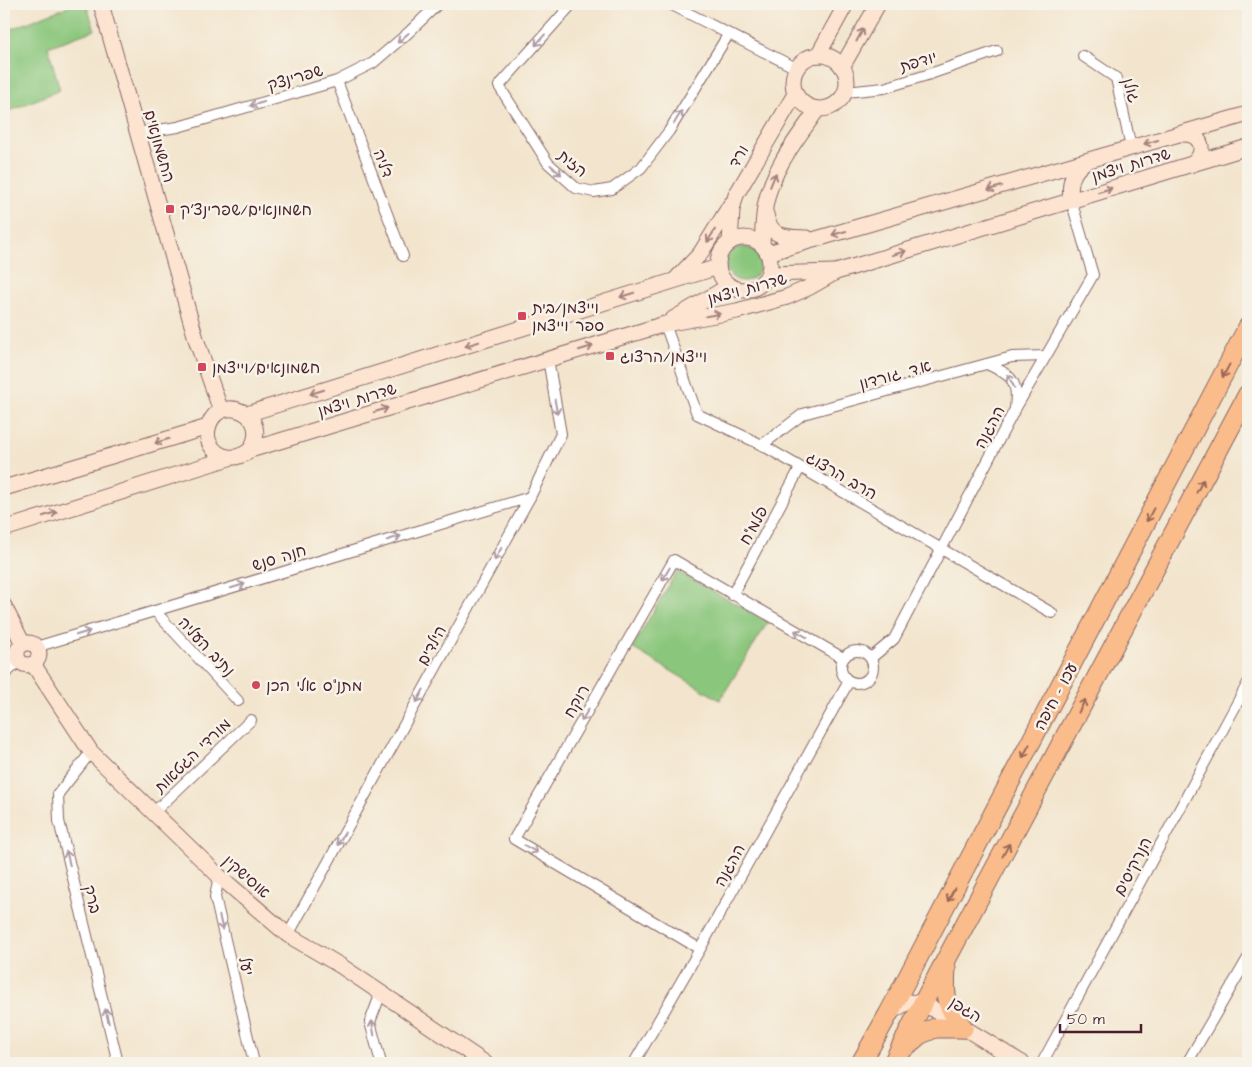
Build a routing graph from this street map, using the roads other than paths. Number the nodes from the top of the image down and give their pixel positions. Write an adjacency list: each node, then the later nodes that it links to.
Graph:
1 (102, 4): 19 (street, החשמונאים)
2 (438, 4): 13 (street, שפרינצק, one-way to 13)
3 (572, 4): 7 (street, הזית, one-way to 7)
4 (670, 4): 7 (street)
5 (846, 4): 9 (street)
6 (878, 4): 11 (street, one-way to 6)
7 (728, 35): 12 (street)
8 (997, 51): 14 (street, יודפת)
9 (818, 55): 11 (street); 12 (street)
10 (1083, 56): 22 (street, גולן)
11 (842, 67): 14 (street)
12 (796, 68): 15 (street)
13 (337, 81): 19 (street, שפרינצק, one-way to 19); 31 (street, דליה)
14 (846, 92): 17 (street)
15 (795, 94): 17 (street); 25 (street, ורד)
16 (1248, 107): 18 (street)
17 (817, 110): 27 (street, one-way to 17)
18 (1241, 116): 20 (street, שדרות ויצמן)
19 (138, 133): 43 (street, החשמונאים)
20 (1182, 134): 22 (street, שדרות ויצמן, one-way to 22); 24 (street)
21 (1248, 147): 24 (street, שדרות ויצמן)
22 (1131, 148): 23 (street, שדרות ויצמן)
23 (1086, 161): 26 (street); 28 (street, שדרות ויצמן, one-way to 28)
24 (1192, 164): 26 (street, שדרות ויצמן, one-way to 24)
25 (736, 195): 29 (street, ורד); 35 (street, one-way to 35)
26 (1071, 200): 33 (street, שדרות ויצמן, one-way to 26); 39 (street, ההגנה)
27 (765, 209): 28 (street); 30 (street)
28 (819, 238): 30 (street, שדרות ויצמן)
29 (730, 242): 30 (street); 32 (street)
30 (765, 249): 34 (street)
31 (403, 256)
32 (718, 267): 35 (street, שדרות ויצמן); 36 (street)
33 (836, 272): 34 (street); 37 (street, שדרות ויצמן, one-way to 33)
34 (768, 274): 36 (street)
35 (674, 281): 45 (street, שדרות ויצמן, one-way to 45)
36 (729, 286): 37 (street)
37 (665, 324): 40 (street, שדרות ויצמן, one-way to 37); 47 (street, הרב הרצוג)
38 (1248, 327): 79 (highway, עכו - חיפה, one-way to 79)
39 (1045, 356): 41 (street, א.ד. גורדון); 44 (street, ההגנה)
40 (548, 359): 48 (street, שדרות ויצמן, one-way to 40); 52 (street, הילדים, one-way to 52)
41 (987, 364): 44 (street, one-way to 41); 47 (street, א.ד. גורדון)
42 (1248, 394): 76 (highway, עכו - חיפה, one-way to 42)
43 (221, 411): 45 (street); 46 (street)
44 (1014, 411): 54 (street, ההגנה)
45 (247, 414): 48 (street)
46 (208, 427): 49 (street); 51 (street, one-way to 51)
47 (762, 445): 50 (street, הרב הרצוג)
48 (250, 450): 49 (street)
49 (229, 458): 53 (street, one-way to 49)
50 (800, 468): 54 (street, הרב הרצוג); 55 (street, פלמ"ח)
51 (4, 488)
52 (530, 496): 57 (street, חנה סנש, one-way to 52); 73 (street, הילדים, one-way to 73)
53 (4, 529)
54 (941, 548): 58 (street, הרב הרצוג); 61 (street, ההגנה)
55 (732, 595): 60 (street, רוקח, one-way to 55); 74 (street, רוקח, one-way to 74)
56 (4, 606): 59 (street)
57 (155, 611): 59 (street, חנה סנש, one-way to 57); 67 (street, נתיב העליה)
58 (1052, 613)
59 (30, 646): 62 (street)
60 (843, 658): 61 (street); 64 (street)
61 (871, 658): 64 (street)
62 (26, 662): 63 (street); 70 (street, אוסישקין)
63 (4, 675)
64 (848, 681): 74 (street, ההגנה)
65 (1248, 683): 66 (street, הנרקיסים)
66 (1239, 699): 68 (street); 89 (street, הנרקיסים)
67 (238, 701)
68 (1248, 705)
69 (251, 720): 71 (street, מורדי הגטאות)
70 (91, 752): 71 (street, אוסישקין); 82 (street, ברק, one-way to 70)
71 (154, 812): 72 (street, אוסישקין)
72 (219, 876): 73 (street, אוסישקין); 83 (street, יעל, one-way to 83)
73 (288, 935): 77 (street, אוסישקין)
74 (700, 949): 86 (street, ההגנה)
75 (1248, 958): 90 (street)
76 (946, 961): 78 (highway, עכו - חיפה); 80 (highway)
77 (381, 993): 84 (street, one-way to 77); 85 (street, אוסישקין)
78 (923, 1003): 79 (street, הגפן); 80 (street, הגפן); 81 (highway, עכו - חיפה)
79 (889, 1013): 87 (highway, עכו - חיפה)
80 (964, 1028): 81 (highway); 88 (street, הגפן)
81 (897, 1057)
82 (118, 1063)
83 (254, 1063)
84 (381, 1063)
85 (486, 1063)
86 (634, 1063)
87 (861, 1063)
88 (1022, 1063)
89 (1042, 1063)
90 (1187, 1063)

